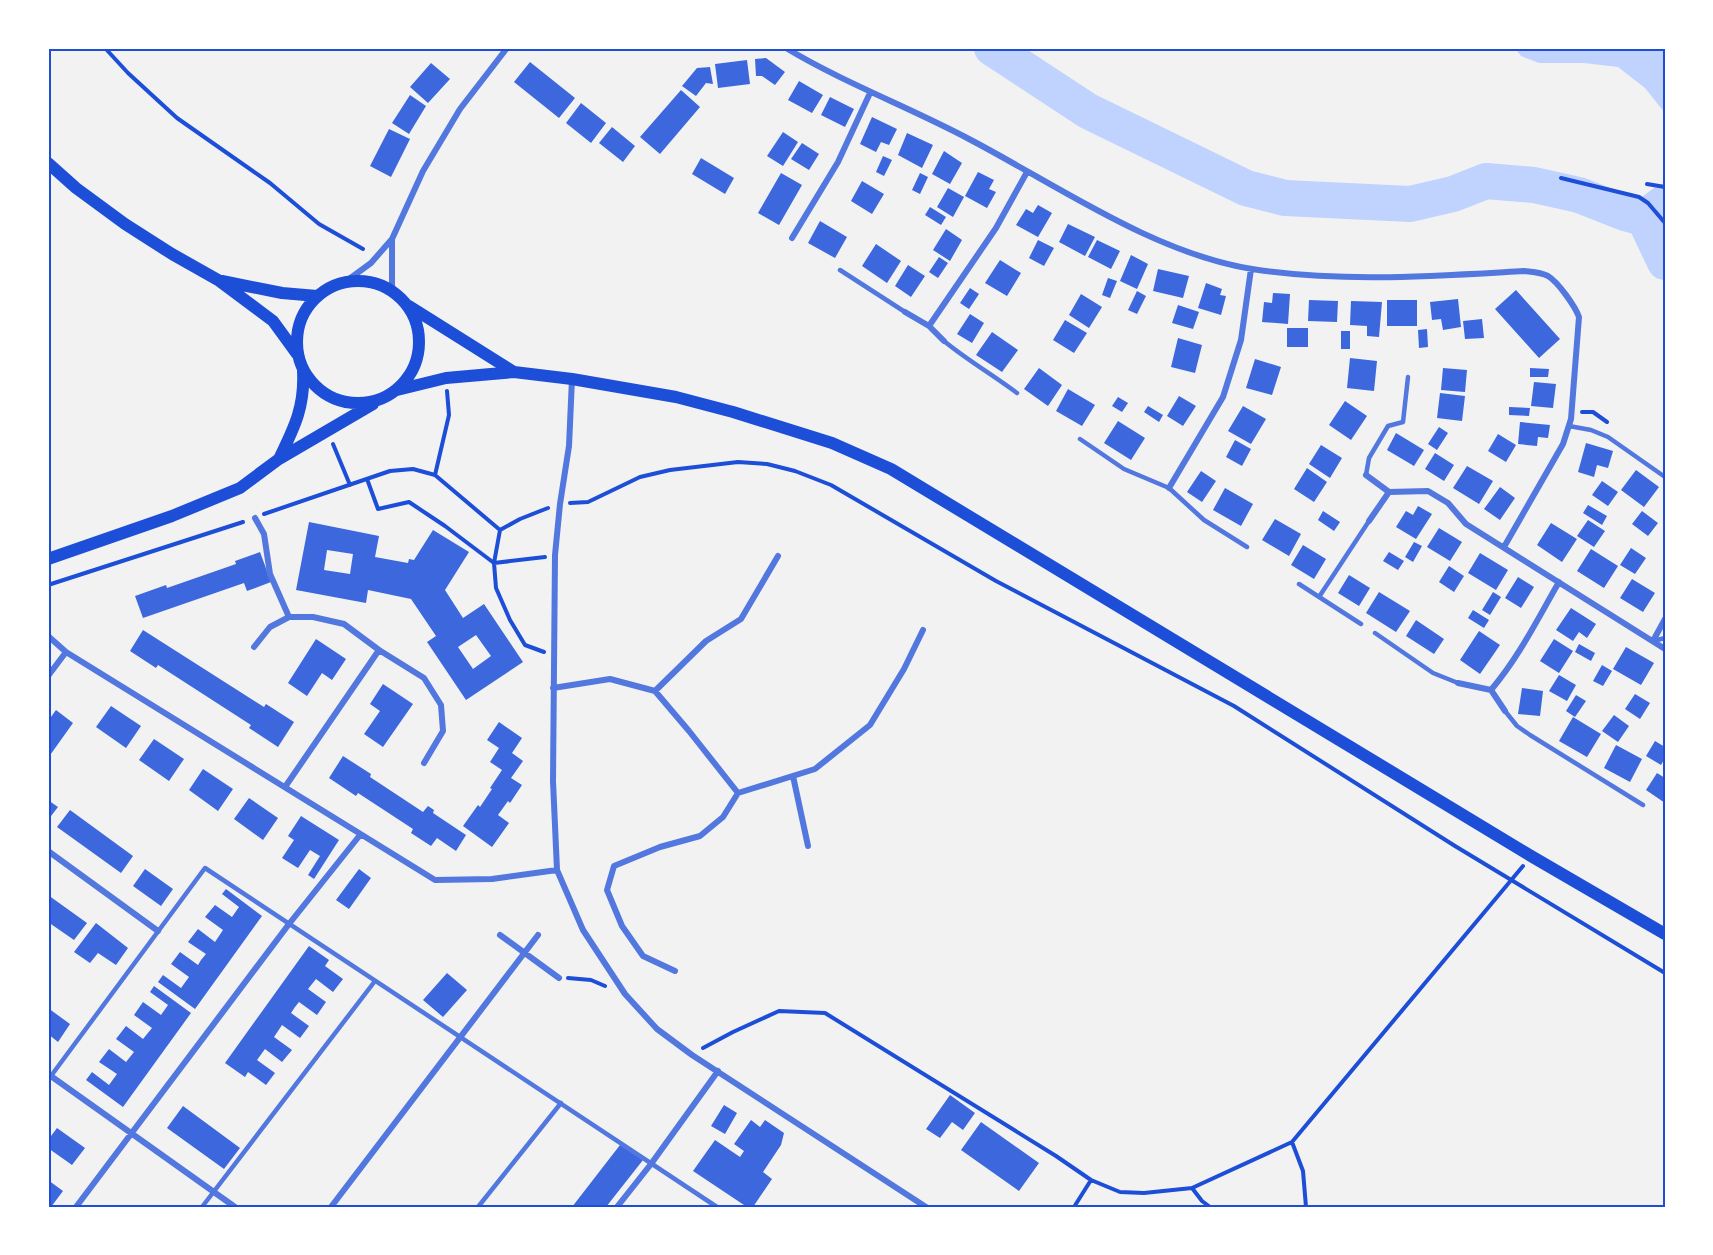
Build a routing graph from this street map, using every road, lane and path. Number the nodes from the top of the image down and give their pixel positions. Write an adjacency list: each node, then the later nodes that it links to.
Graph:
1 (105, 48): 13 (path)
2 (507, 48): 12 (street)
3 (786, 48): 4 (street)
4 (870, 93): 6 (street); 11 (street)
5 (48, 163): 16 (main road)
6 (1027, 172): 14 (street); 22 (street)
7 (1561, 178): 10 (path)
8 (1647, 184): 9 (path)
9 (1665, 187)
10 (1665, 223)
11 (792, 238)
12 (392, 239): 17 (street); 18 (street)
13 (363, 249)
14 (1251, 269): 33 (street); 42 (street)
15 (840, 270): 21 (lane)
16 (218, 280): 19 (main road); 24 (main road)
17 (345, 282): 18 (main road); 19 (main road)
18 (392, 291): 20 (main road)
19 (317, 296): 24 (main road)
20 (406, 304): 26 (main road); 30 (main road)
21 (905, 312): 22 (street)
22 (929, 326): 23 (street)
23 (944, 341): 31 (lane)
24 (297, 355): 25 (main road)
25 (303, 371): 32 (main road); 36 (main road)
26 (514, 372): 28 (main road); 29 (main road)
27 (1408, 377): 38 (lane)
28 (446, 378): 30 (main road); 37 (path)
29 (572, 379): 44 (street); 85 (main road)
30 (397, 390): 32 (main road)
31 (1017, 393)
32 (381, 399): 34 (main road)
33 (1569, 426): 39 (lane); 49 (street)
34 (328, 432): 36 (main road); 41 (path)
35 (1080, 439): 42 (lane)
36 (279, 459): 52 (main road)
37 (435, 475): 40 (path); 47 (path)
38 (1366, 475): 43 (street)
39 (1665, 477)
40 (367, 478): 41 (path); 53 (path)
41 (350, 484): 45 (path)
42 (1169, 488): 48 (lane)
43 (1389, 492): 46 (street); 49 (street)
44 (560, 504): 47 (path); 50 (street); 87 (path)
45 (255, 518): 56 (path); 58 (street)
46 (1370, 521): 57 (lane)
47 (500, 530): 53 (path)
48 (1247, 547)
49 (1504, 547): 54 (street)
50 (555, 555): 53 (path); 70 (street)
51 (778, 556): 75 (street)
52 (48, 559)
53 (494, 563): 70 (path)
54 (1559, 582): 65 (street); 74 (street)
55 (1299, 584): 57 (lane)
56 (49, 586)
57 (1319, 597): 60 (lane)
58 (289, 617): 66 (street); 68 (street)
59 (1665, 619): 65 (street)
60 (1360, 624)
61 (923, 630): 78 (street)
62 (1375, 633): 72 (lane)
63 (48, 636): 69 (street)
64 (1665, 638): 65 (lane)
65 (1653, 641): 67 (street)
66 (254, 647)
67 (1665, 649)
68 (379, 650): 77 (street); 79 (street)
69 (66, 652): 71 (street); 79 (street)
70 (553, 654): 73 (street)
71 (48, 676)
72 (1458, 683): 74 (street)
73 (553, 688): 75 (street); 86 (street)
74 (1491, 690): 76 (street)
75 (655, 691): 80 (street)
76 (1505, 711): 81 (lane)
77 (424, 763)
78 (793, 776): 80 (street); 83 (street)
79 (285, 787): 82 (street)
80 (738, 793): 94 (street)
81 (1643, 805)
82 (360, 835): 86 (street); 88 (street)
83 (808, 846)
84 (48, 851): 89 (street)
85 (1531, 856): 87 (path); 90 (main road)
86 (557, 870): 98 (street)
87 (1511, 880): 95 (path); 105 (path)
88 (289, 924): 89 (lane); 97 (lane); 104 (street)
89 (158, 931): 102 (lane)
90 (1665, 934)
91 (500, 935): 93 (street)
92 (537, 935): 93 (street)
93 (524, 953): 96 (street); 99 (street)
94 (675, 971)
95 (1665, 974)
96 (559, 978): 98 (path)
97 (375, 981): 99 (lane); 109 (lane)
98 (625, 994): 100 (street)
99 (460, 1037): 103 (lane); 113 (street)
100 (692, 1054): 101 (street); 107 (path)
101 (718, 1071): 106 (street); 117 (street)
102 (49, 1077): 104 (street)
103 (561, 1104): 106 (lane); 114 (lane)
104 (132, 1134): 109 (street); 110 (street)
105 (1292, 1142): 108 (path); 120 (path)
106 (651, 1164): 115 (street); 116 (lane)
107 (1091, 1180): 108 (path); 118 (path)
108 (1192, 1188): 119 (path)
109 (214, 1192): 111 (lane); 112 (street)
110 (76, 1207)
111 (202, 1207)
112 (235, 1207)
113 (331, 1207)
114 (478, 1207)
115 (617, 1207)
116 (717, 1207)
117 (926, 1207)
118 (1074, 1207)
119 (1209, 1207)
120 (1306, 1207)

